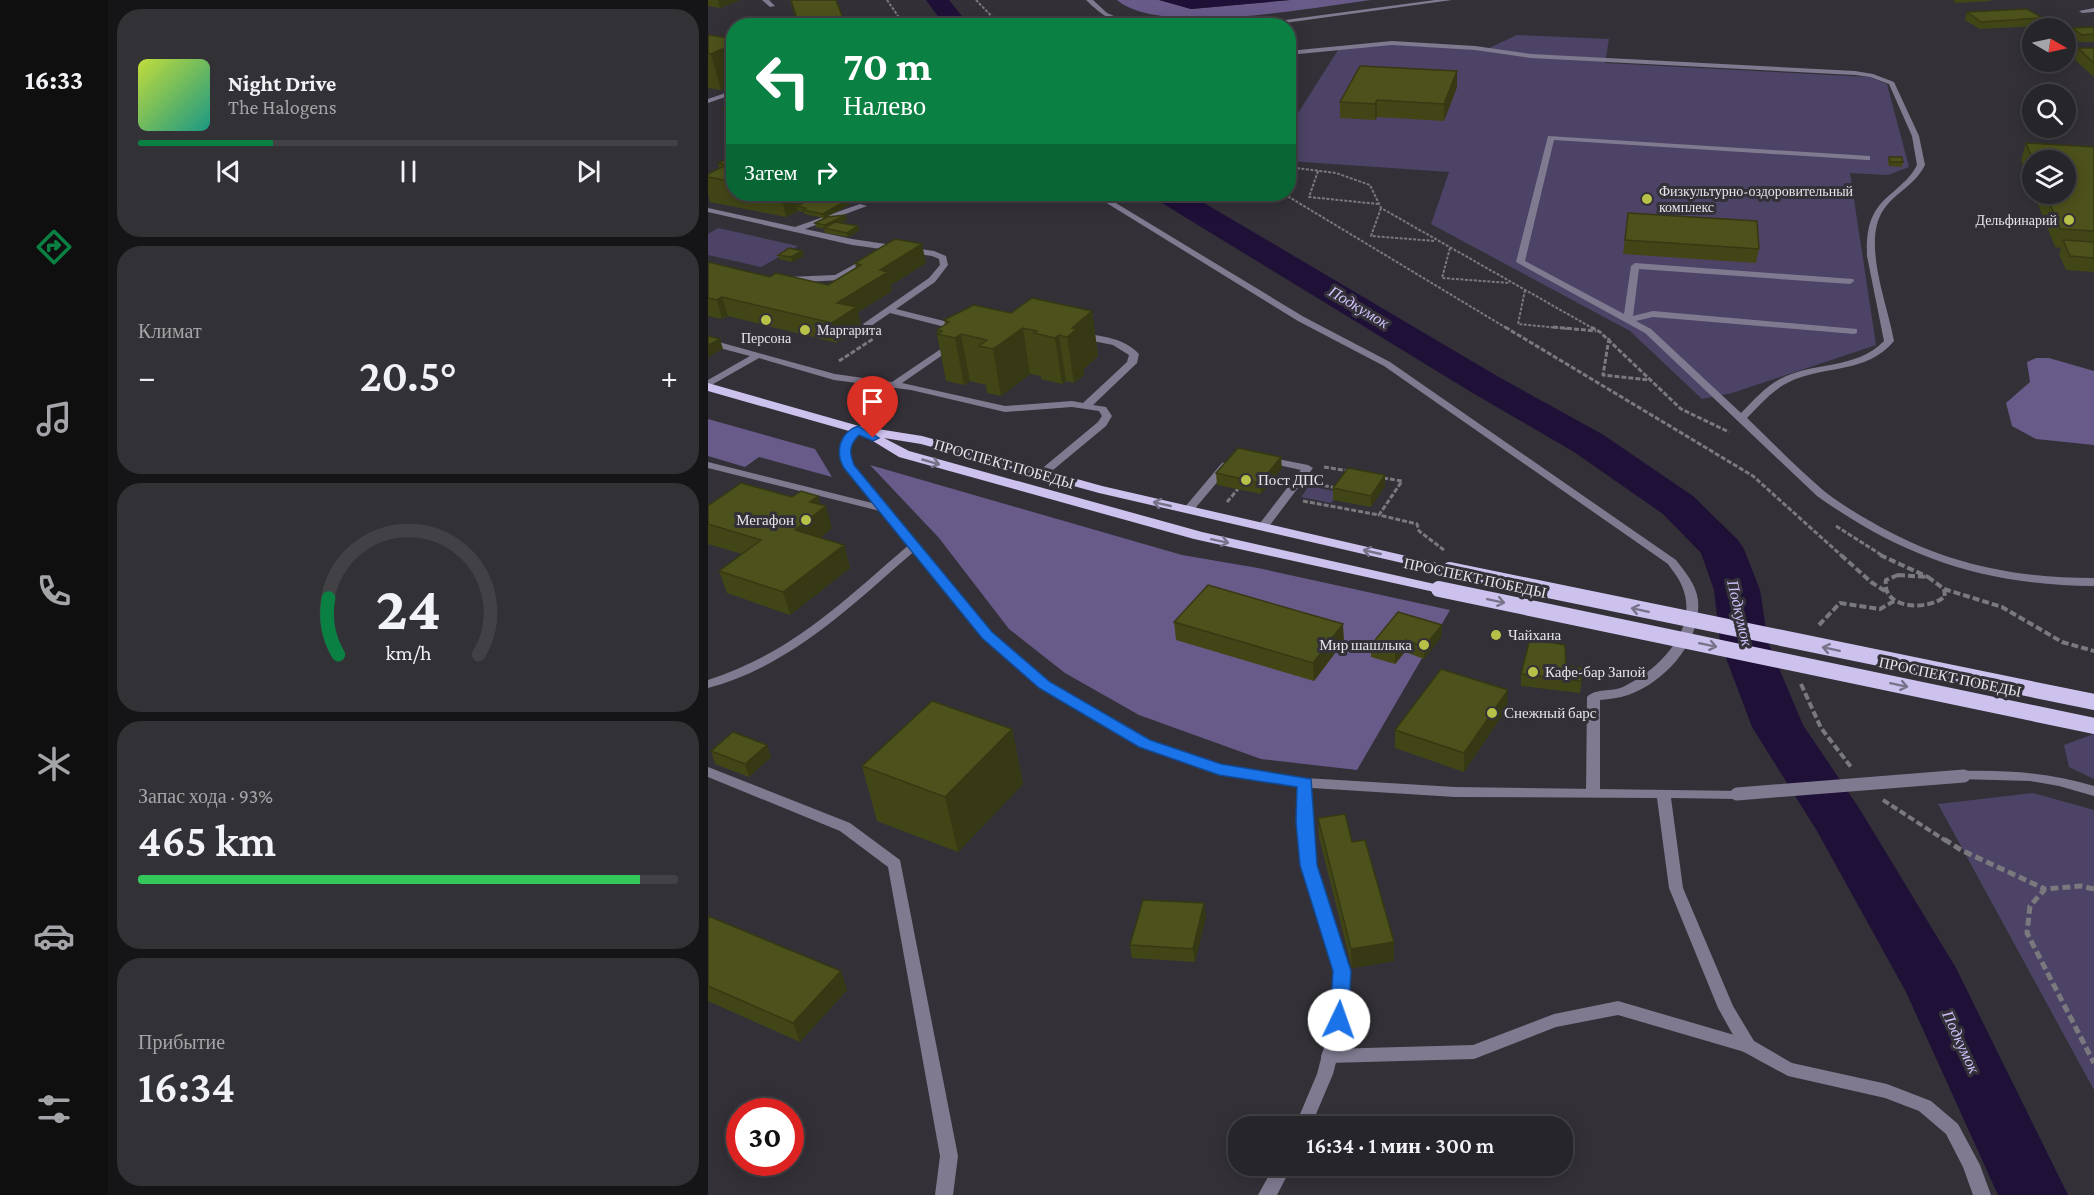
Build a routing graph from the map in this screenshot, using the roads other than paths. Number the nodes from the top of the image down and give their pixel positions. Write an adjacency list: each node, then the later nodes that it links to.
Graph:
1 (765, 0): 4 (street)
2 (1089, 0): 7 (street)
3 (1449, 0): 8 (street)
4 (772, 6)
5 (2094, 10): 6 (street)
6 (2082, 11)
7 (1115, 18)
8 (1296, 19)
9 (1296, 52): 32 (street)
10 (708, 94): 12 (street)
11 (726, 95): 12 (street)
12 (720, 97): 13 (street)
13 (708, 101)
14 (1867, 158): 23 (street)
15 (1107, 201): 49 (street)
16 (863, 206): 18 (street)
17 (708, 210): 18 (street)
18 (796, 230): 19 (street)
19 (887, 246): 20 (street); 22 (street)
20 (780, 281)
21 (1850, 281): 23 (street)
22 (889, 310): 24 (street); 29 (street)
23 (1628, 320): 25 (street); 32 (street)
24 (867, 324)
25 (1854, 331)
26 (1069, 334): 31 (street)
27 (708, 342): 28 (street)
28 (758, 355): 29 (street); 30 (street)
29 (893, 385): 31 (street)
30 (708, 386): 33 (main road, ПРОСПЕКТ ПОБЕДЫ)
31 (1088, 405): 37 (street)
32 (1741, 418): 42 (street)
33 (858, 430): 37 (main road, ПРОСПЕКТ ПОБЕДЫ); 38 (street); 45 (main road, ПРОСПЕКТ ПОБЕДЫ, one-way to 45, bridge)
34 (1237, 453): 39 (street)
35 (1257, 457): 40 (street)
36 (708, 465): 38 (street)
37 (1043, 473): 39 (main road, ПРОСПЕКТ ПОБЕДЫ, one-way to 37)
38 (884, 509): 41 (street)
39 (1188, 510): 40 (main road, ПРОСПЕКТ ПОБЕДЫ)
40 (1263, 527): 44 (main road, ПРОСПЕКТ ПОБЕДЫ, one-way to 40, bridge)
41 (914, 546): 43 (street); 47 (street)
42 (2094, 582)
43 (708, 684)
44 (2094, 702)
45 (2094, 726)
46 (708, 772): 55 (street)
47 (1305, 783): 49 (street); 52 (street)
48 (2094, 791): 50 (street, bridge)
49 (1593, 794): 50 (street)
50 (1663, 794): 51 (street)
51 (1748, 1046): 52 (street); 57 (street)
52 (1329, 1056): 53 (street)
53 (1307, 1116)
54 (1277, 1176): 56 (street)
55 (944, 1195)
56 (1267, 1195)
57 (1982, 1195)

